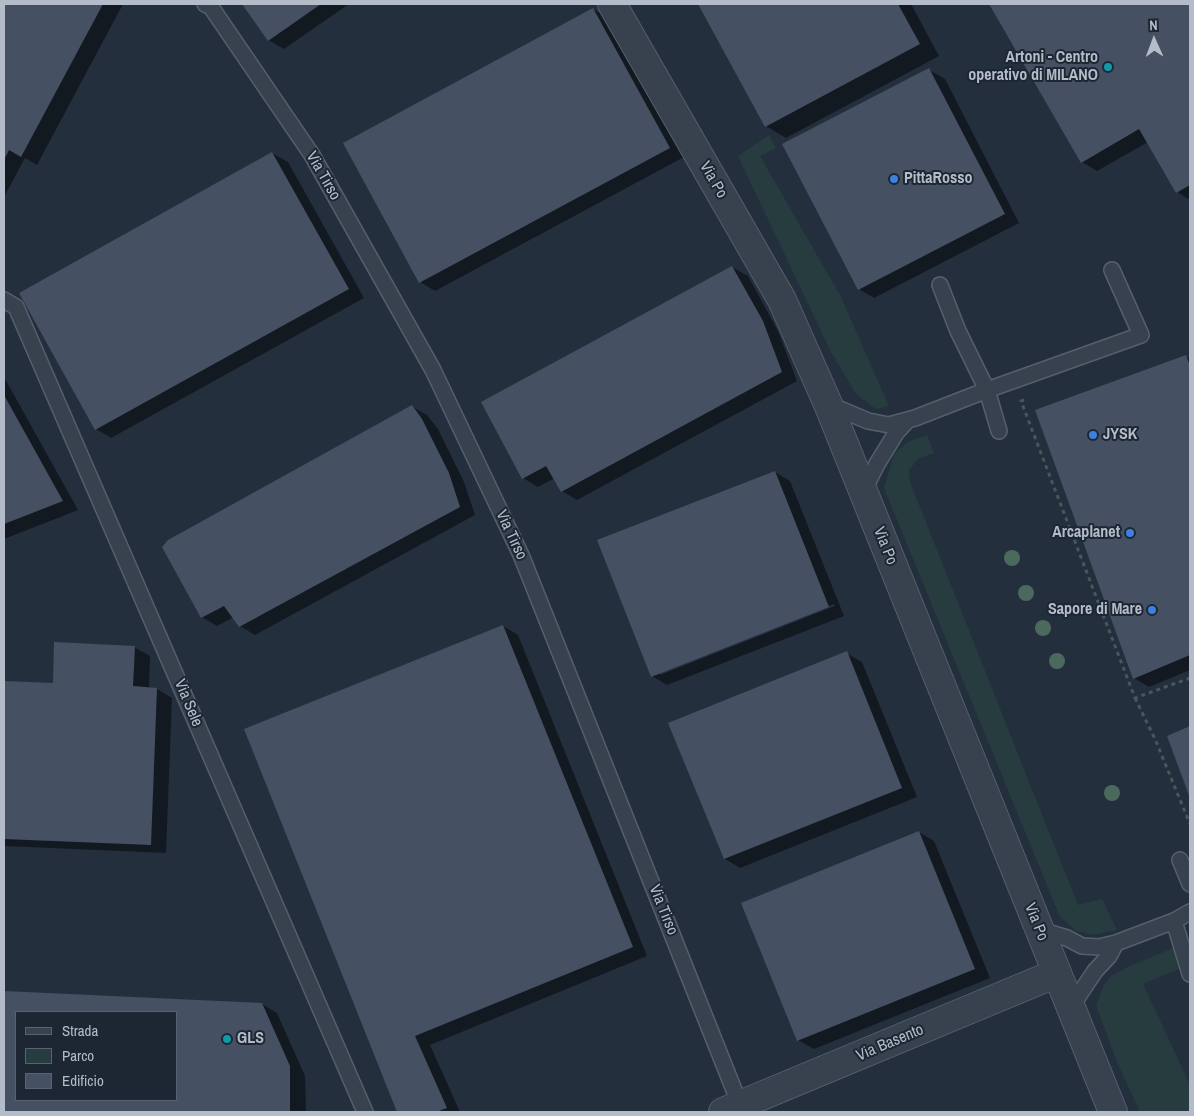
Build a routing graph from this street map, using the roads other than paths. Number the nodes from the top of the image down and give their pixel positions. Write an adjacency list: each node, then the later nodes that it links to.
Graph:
1 (205, 4): 20 (lane, Via Tirso)
2 (612, 4): 7 (street, Via Po)
3 (1112, 270): 6 (lane)
4 (940, 285): 6 (lane)
5 (4, 300): 21 (lane, Via Sele)
6 (987, 390): 8 (lane); 9 (lane)
7 (828, 404): 8 (lane); 10 (street, Via Po)
8 (908, 420): 10 (lane)
9 (999, 431)
10 (863, 492): 15 (street, Via Po)
11 (1180, 860): 12 (lane)
12 (1190, 884)
13 (1190, 912): 14 (lane)
14 (1174, 921): 16 (lane); 18 (lane)
15 (1040, 930): 16 (lane); 17 (street, Via Po)
16 (1116, 943): 19 (lane)
17 (1057, 973): 19 (street, Via Po); 20 (street, Via Basento)
18 (1190, 974)
19 (1071, 1007): 22 (street, Via Po)
20 (732, 1109)
21 (365, 1112)
22 (1112, 1112)

